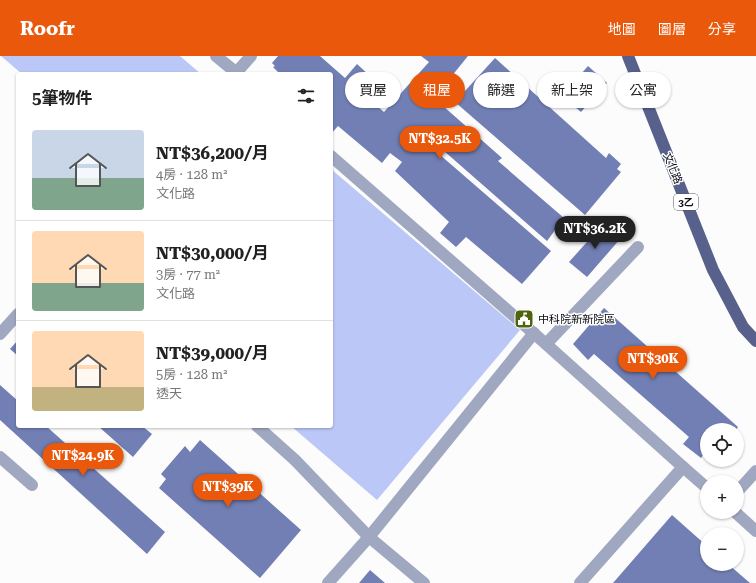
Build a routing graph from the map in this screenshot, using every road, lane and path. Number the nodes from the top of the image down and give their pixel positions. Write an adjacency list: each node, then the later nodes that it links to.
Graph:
1 (216, 56): 4 (lane)
2 (251, 56): 5 (lane)
3 (628, 56): 11 (main road, 文化路 / 3乙)
4 (234, 72)
5 (238, 72)
6 (333, 158): 9 (lane)
7 (638, 247): 12 (lane)
8 (16, 316): 10 (lane)
9 (534, 333): 12 (lane); 22 (lane)
10 (0, 334)
11 (756, 341)
12 (546, 344): 15 (lane)
13 (260, 428): 22 (lane)
14 (0, 457): 19 (lane)
15 (683, 467): 17 (lane); 25 (lane)
16 (756, 471): 18 (lane)
17 (700, 482)
18 (744, 484)
19 (32, 485)
20 (743, 519): 21 (lane)
21 (756, 531)
22 (369, 537): 23 (lane); 24 (lane)
23 (328, 583)
24 (424, 583)
25 (580, 583)

